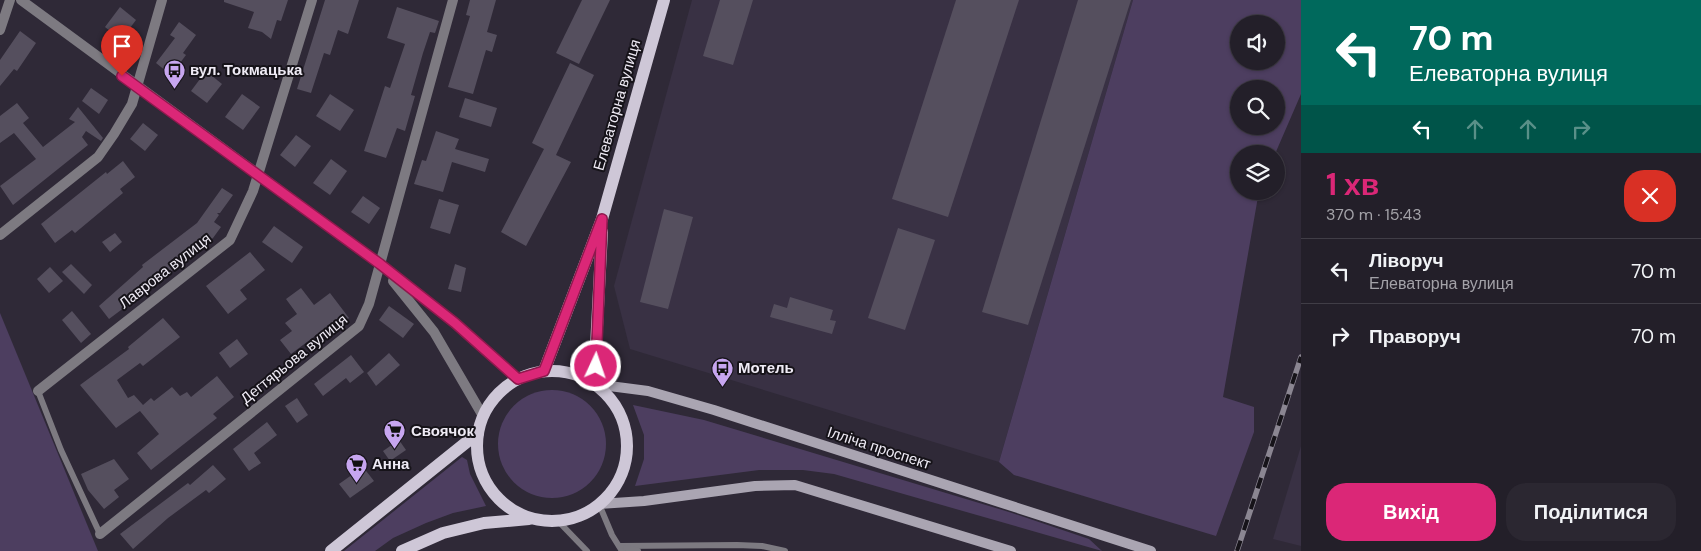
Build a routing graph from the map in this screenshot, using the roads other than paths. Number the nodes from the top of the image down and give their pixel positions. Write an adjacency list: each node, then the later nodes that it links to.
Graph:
1 (10, 0): 7 (street)
2 (21, 0): 8 (street)
3 (162, 0): 8 (street)
4 (312, 0): 9 (street, Лаврова вулиця)
5 (453, 0): 12 (street, Дегтярьова вулиця)
6 (664, 0): 10 (main road, Елеваторна вулиця)
7 (0, 30)
8 (137, 87): 9 (street); 11 (street)
9 (258, 176): 12 (street); 16 (street, Лаврова вулиця)
10 (602, 219): 13 (main road, Елеваторна вулиця); 15 (main road, Елеваторна вулиця)
11 (0, 235)
12 (380, 264): 14 (street); 17 (street); 22 (street, Дегтярьова вулиця)
13 (544, 371): 14 (main road); 15 (main road)
14 (518, 379): 17 (main road)
15 (594, 384): 19 (main road); 31 (main road, Ілліча проспект)
16 (38, 391): 22 (lane)
17 (483, 416): 18 (main road)
18 (478, 433): 20 (main road); 26 (main road)
19 (599, 504): 21 (main road); 23 (lane); 30 (main road)
20 (534, 519): 21 (main road); 27 (main road)
21 (558, 521): 25 (lane)
22 (100, 534)
23 (621, 548): 24 (lane); 28 (lane)
24 (736, 548): 29 (lane)
25 (584, 550)
26 (331, 551)
27 (402, 551)
28 (638, 551)
29 (785, 551)
30 (1011, 551)
31 (1151, 551)

